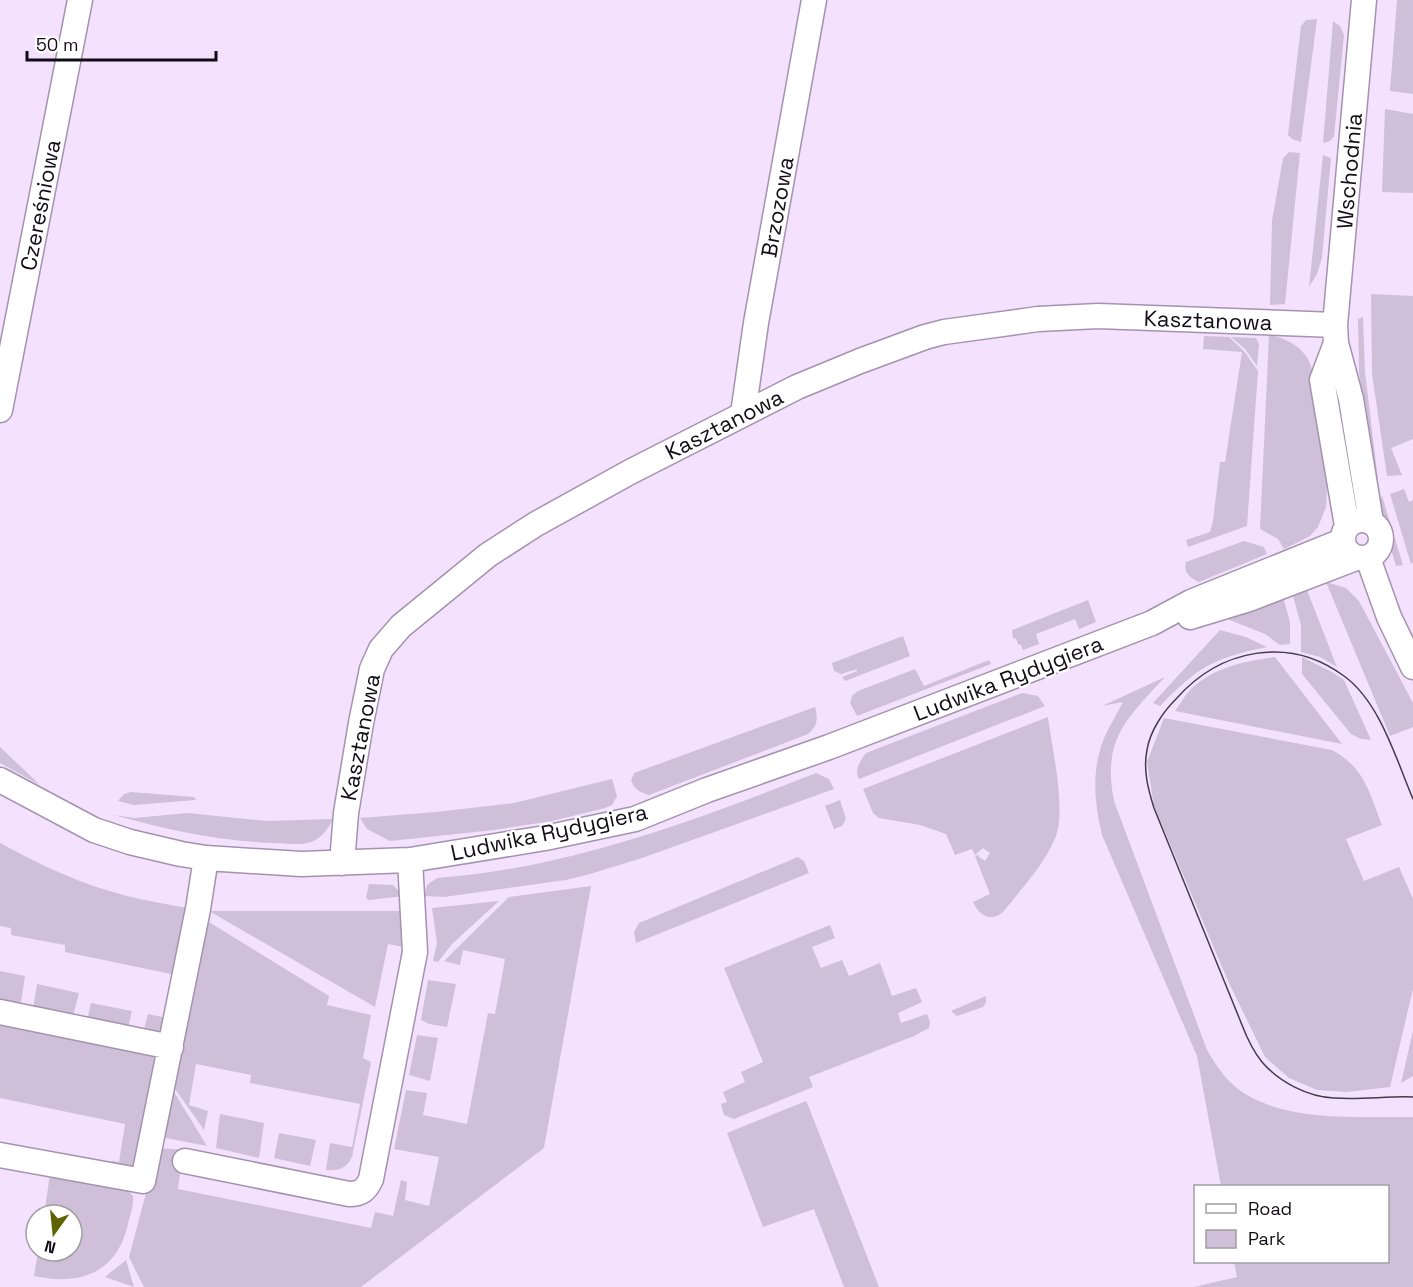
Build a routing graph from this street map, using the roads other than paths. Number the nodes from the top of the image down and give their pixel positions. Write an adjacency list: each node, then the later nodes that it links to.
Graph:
1 (80, 0): 5 (street, Czereśniowa)
2 (814, 0): 6 (street, Brzozowa)
3 (1364, 0): 4 (street, Wschodnia)
4 (1335, 334): 6 (street, Kasztanowa); 7 (street, Wschodnia); 8 (street, Wschodnia)
5 (0, 410)
6 (742, 414): 13 (street, Kasztanowa)
7 (1371, 522): 8 (street, Ludwika Rydygiera); 8 (street, Wschodnia)
8 (1353, 546): 9 (street, Wschodnia); 12 (street, Ludwika Rydygiera)
9 (1413, 667)
10 (0, 780): 11 (street, Ludwika Rydygiera)
11 (206, 858): 13 (street, Ludwika Rydygiera); 15 (street)
12 (410, 860): 13 (street, Ludwika Rydygiera); 17 (street)
13 (342, 863)
14 (0, 1012): 15 (street)
15 (171, 1047): 16 (street)
16 (0, 1155)
17 (185, 1161)

